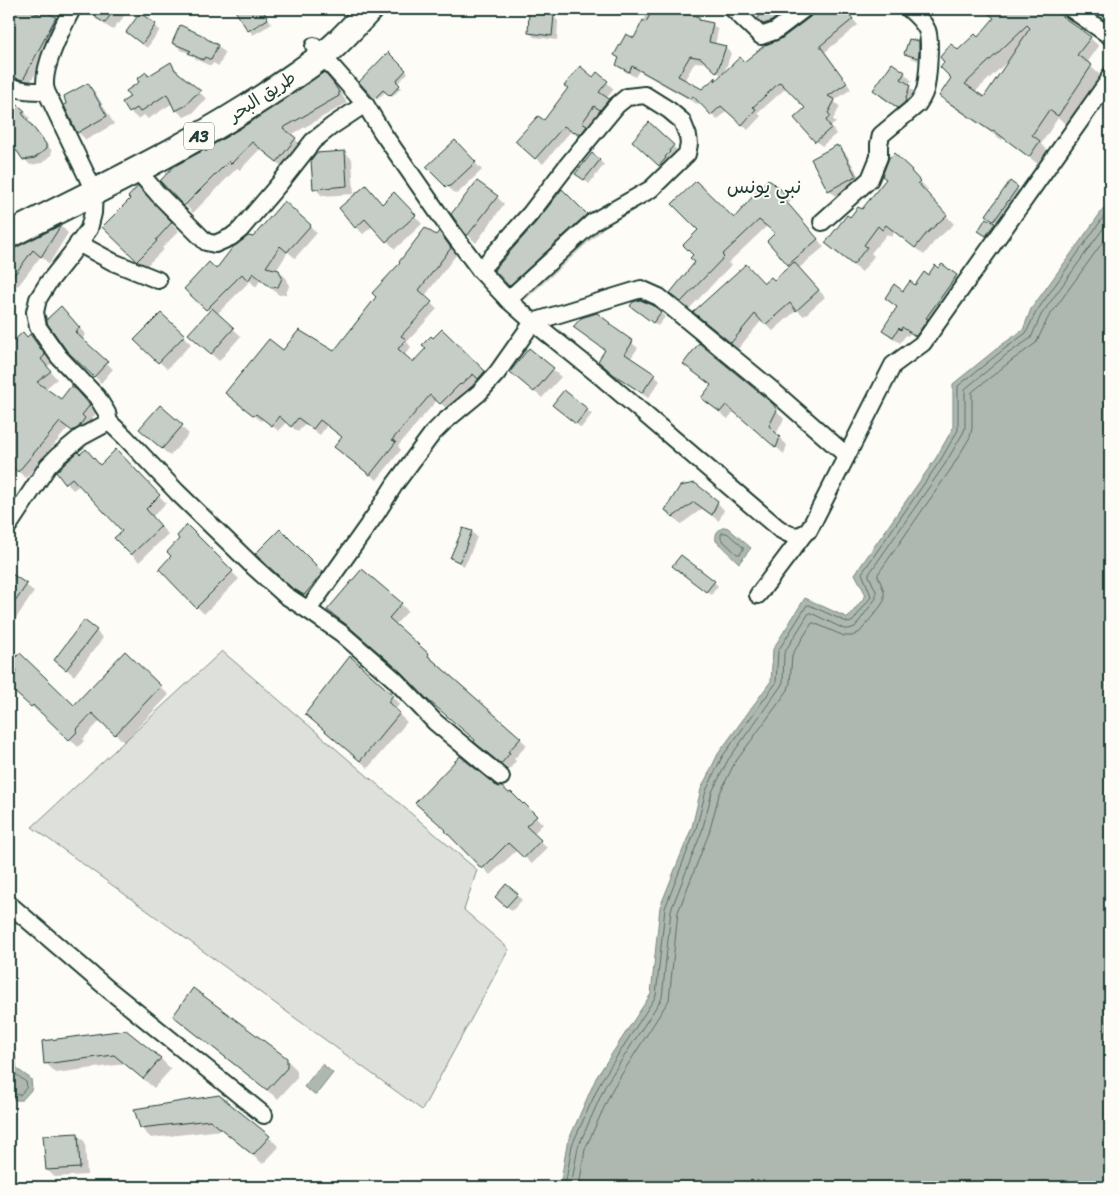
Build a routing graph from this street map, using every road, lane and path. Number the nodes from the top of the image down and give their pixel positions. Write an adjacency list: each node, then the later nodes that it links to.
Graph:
1 (72, 9): 12 (street)
2 (356, 9): 9 (highway, طريق البحر / A3)
3 (370, 9): 9 (highway, طريق البحر / A3)
4 (733, 9): 5 (street)
5 (804, 9)
6 (909, 9): 17 (street)
7 (1071, 9): 8 (street)
8 (1110, 36)
9 (318, 51): 13 (street); 14 (highway, طريق البحر / A3); 15 (highway, طريق البحر / A3)
10 (1110, 76): 25 (street)
11 (9, 86): 12 (street)
12 (46, 92): 15 (street)
13 (365, 104): 14 (street); 20 (street)
14 (137, 170): 15 (highway, طريق البحر / A3)
15 (92, 186): 16 (highway, طريق البحر / A3); 18 (highway, طريق البحر / A3); 19 (street)
16 (9, 221)
17 (822, 222)
18 (9, 235)
19 (78, 243): 21 (street); 24 (street)
20 (480, 270): 22 (street); 22 (street)
21 (158, 280)
22 (508, 300): 23 (street)
23 (533, 322): 25 (street); 27 (street); 29 (street)
24 (109, 422): 26 (street); 29 (street)
25 (846, 455): 27 (street)
26 (9, 525)
27 (804, 534): 28 (street)
28 (758, 595)
29 (308, 610): 30 (street)
30 (501, 777)
31 (9, 904): 32 (street)
32 (264, 1115)

